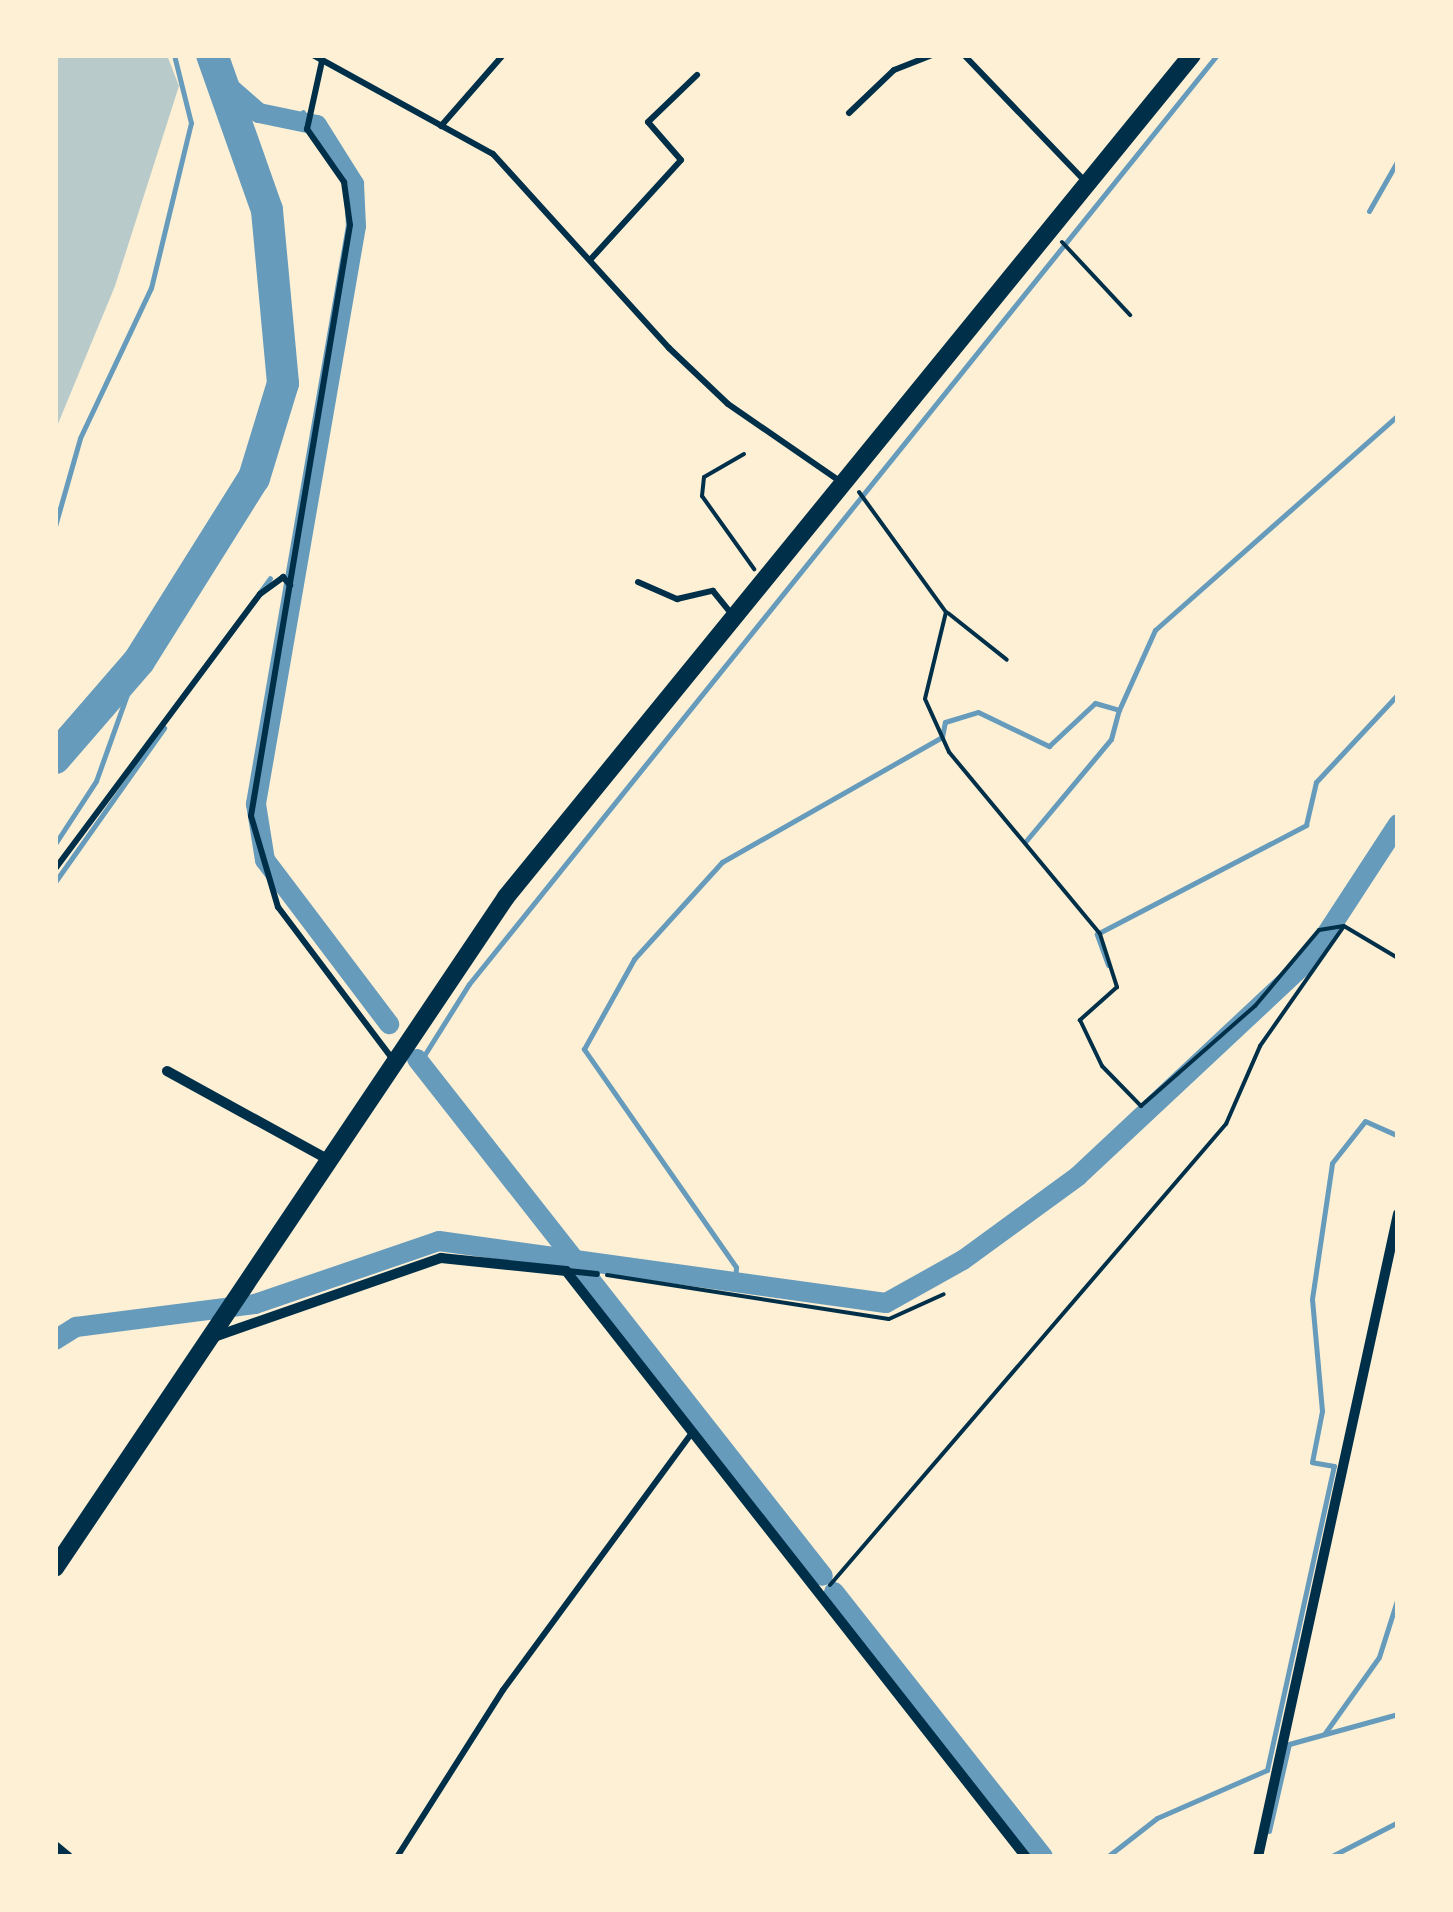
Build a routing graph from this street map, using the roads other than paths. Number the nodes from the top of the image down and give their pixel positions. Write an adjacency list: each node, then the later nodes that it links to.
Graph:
1 (313, 55): 6 (lane)
2 (503, 55): 9 (lane)
3 (932, 55): 8 (lane)
4 (964, 55): 10 (lane)
5 (1192, 55): 10 (main road)
6 (322, 61): 9 (lane); 14 (lane)
7 (697, 75): 11 (lane)
8 (849, 113)
9 (441, 126): 11 (lane)
10 (1087, 183): 12 (main road)
11 (590, 260): 12 (lane)
12 (845, 480): 15 (main road)
13 (638, 582): 15 (lane)
14 (291, 591): 16 (lane); 17 (lane)
15 (734, 617): 17 (main road)
16 (55, 869)
17 (400, 1046): 19 (main road)
18 (168, 1071): 19 (street)
19 (325, 1158): 23 (main road)
20 (1398, 1214): 30 (street)
21 (566, 1271): 22 (lane); 23 (street); 24 (street)
22 (597, 1274)
23 (208, 1338): 25 (main road)
24 (691, 1434): 28 (lane); 29 (street)
25 (55, 1568)
26 (55, 1846): 27 (street)
27 (68, 1857)
28 (397, 1857)
29 (1026, 1857)
30 (1258, 1857)

